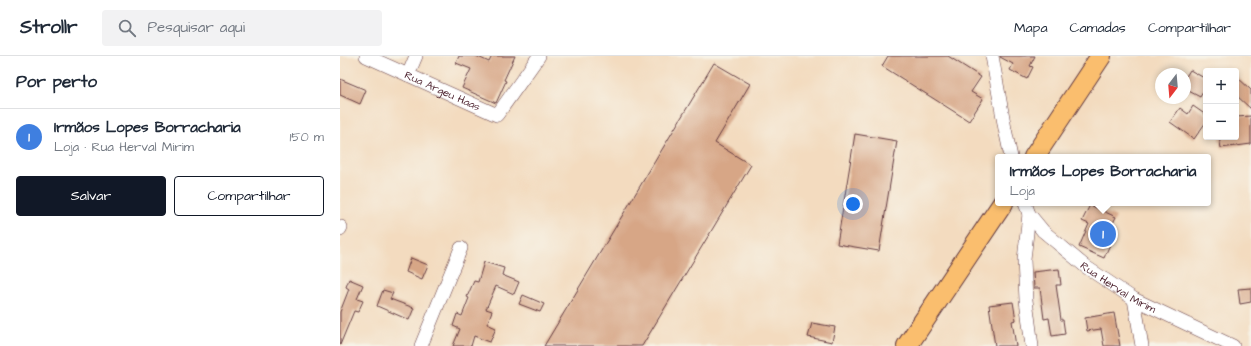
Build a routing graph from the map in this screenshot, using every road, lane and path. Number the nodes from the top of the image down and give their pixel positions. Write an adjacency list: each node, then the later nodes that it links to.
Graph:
1 (366, 56): 6 (street, Rua Argeu Haas)
2 (416, 56): 6 (street)
3 (539, 56): 6 (street, Rua Argeu Haas)
4 (992, 56): 7 (street)
5 (1101, 56): 8 (highway)
6 (408, 74)
7 (1010, 154)
8 (1036, 154)
9 (1001, 206): 14 (highway)
10 (1027, 209): 12 (street, Rua Herval Mirim); 15 (street)
11 (461, 248): 13 (street)
12 (1134, 299): 16 (street); 17 (street, Rua Herval Mirim)
13 (421, 346)
14 (907, 346)
15 (1032, 346)
16 (1142, 346)
17 (1233, 346)

